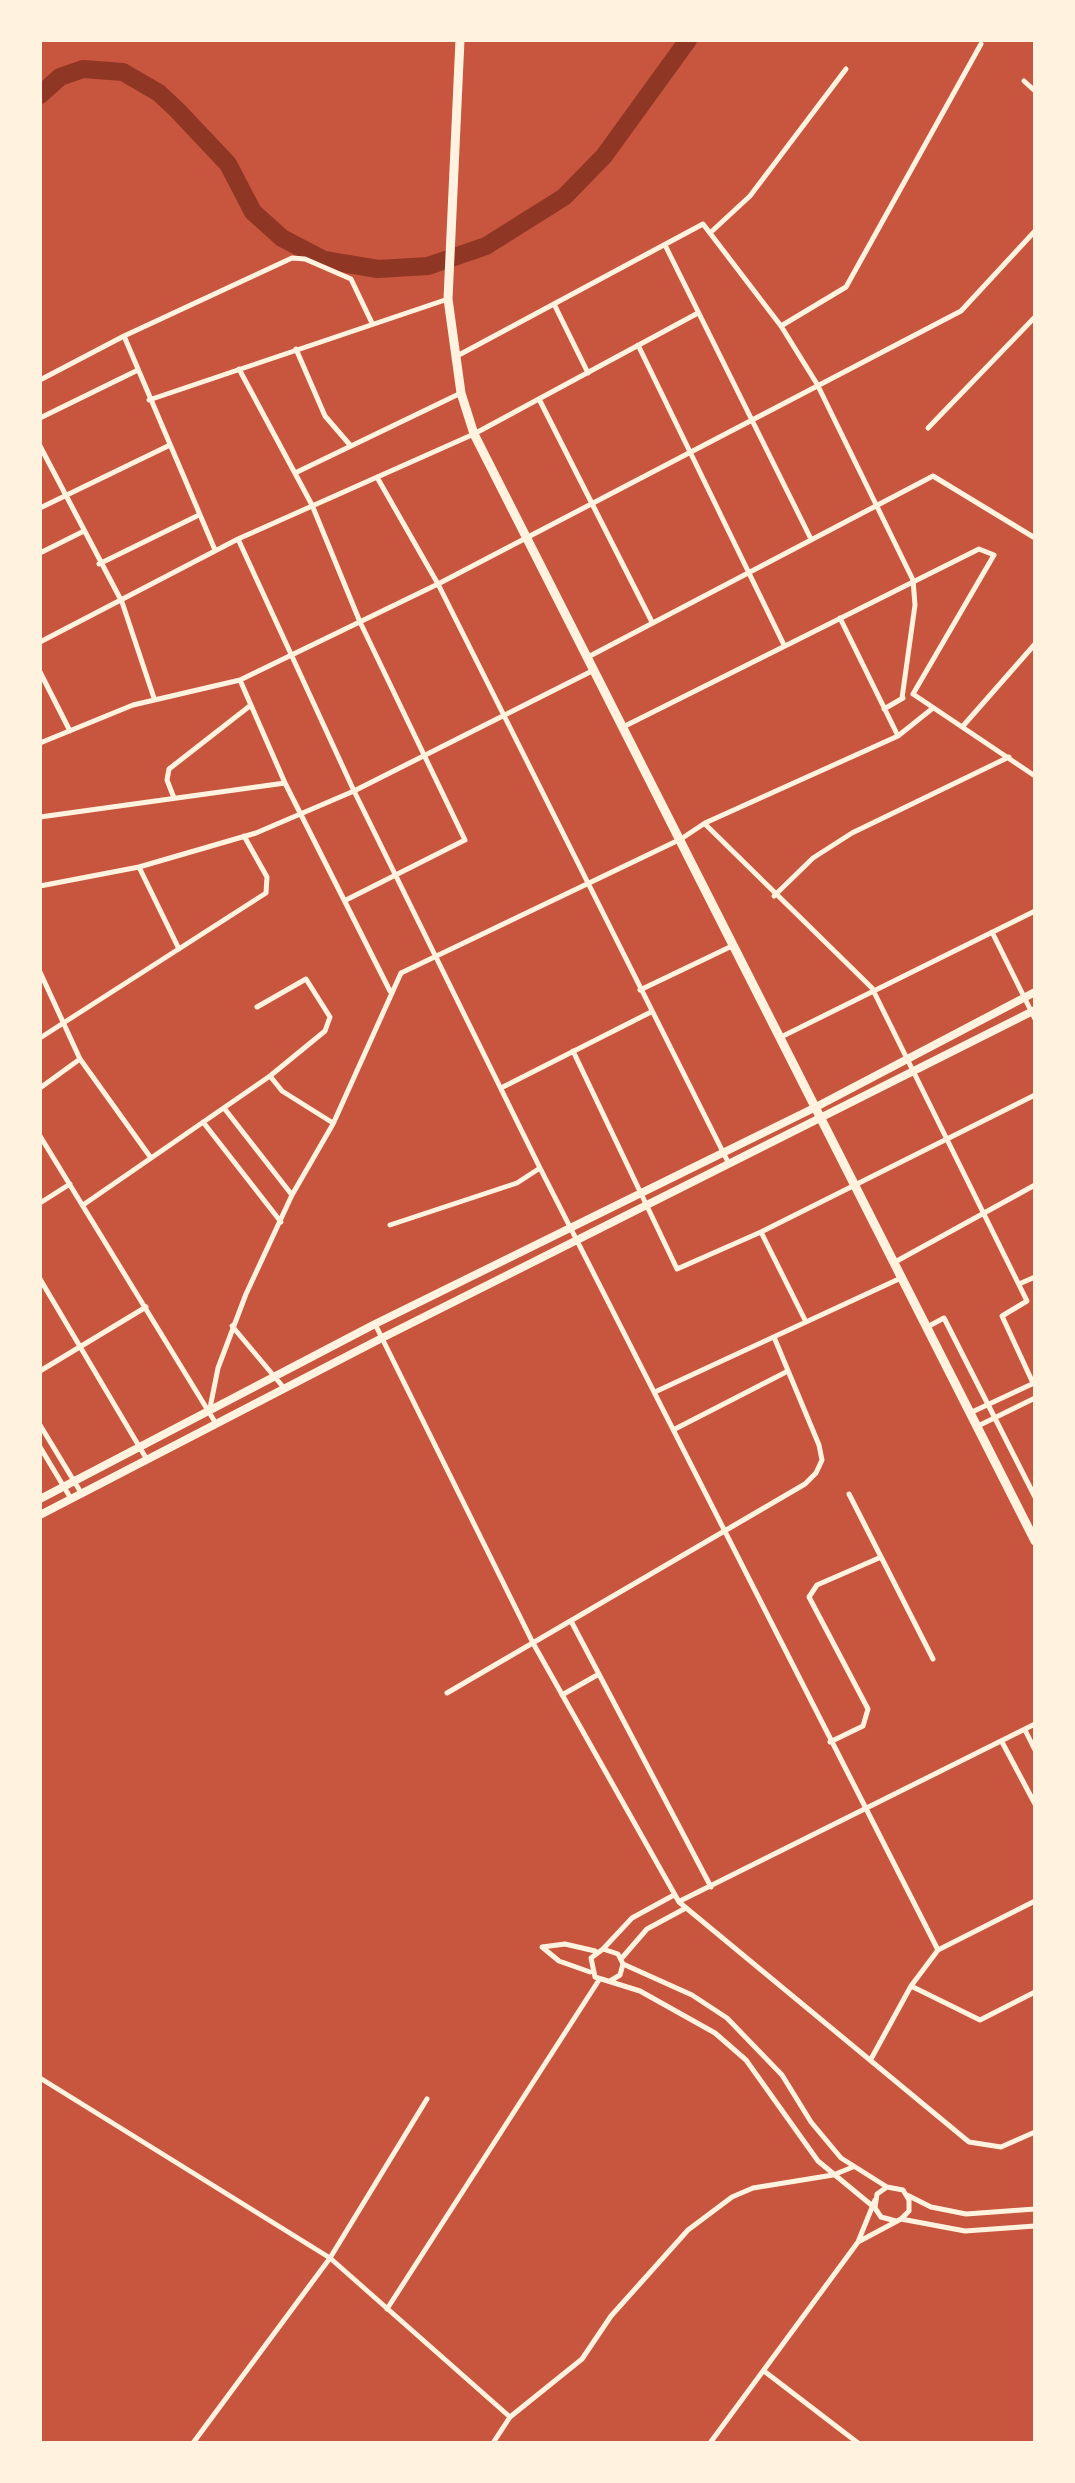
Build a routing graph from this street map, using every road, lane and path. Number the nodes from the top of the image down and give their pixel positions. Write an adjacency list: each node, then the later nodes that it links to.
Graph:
1 (460, 40): 9 (main road)
2 (981, 44): 14 (street)
3 (846, 69): 7 (street)
4 (1024, 81): 5 (street)
5 (1035, 92)
6 (1035, 231): 23 (street)
7 (710, 233): 8 (street); 14 (street)
8 (664, 245): 10 (street); 11 (street)
9 (448, 299): 13 (street); 18 (main road)
10 (554, 303): 18 (street); 21 (street)
11 (698, 312): 16 (street); 28 (street)
12 (1035, 317): 29 (street)
13 (372, 323): 15 (street); 17 (street)
14 (782, 326): 23 (street)
15 (124, 336): 20 (street); 22 (street)
16 (638, 345): 21 (street); 34 (street)
17 (296, 349): 19 (street); 31 (street)
18 (455, 358): 24 (main road)
19 (239, 369): 26 (street); 35 (street)
20 (136, 370): 26 (street); 27 (street)
21 (588, 372): 25 (street)
22 (40, 380)
23 (817, 384): 28 (street); 38 (street)
24 (461, 393): 30 (main road); 31 (street)
25 (540, 399): 30 (street); 39 (street)
26 (149, 400): 33 (street)
27 (40, 418)
28 (750, 420): 34 (street); 44 (street)
29 (928, 428)
30 (474, 434): 36 (street); 45 (main road)
31 (350, 445): 35 (street)
32 (40, 446): 37 (street)
33 (168, 446): 37 (street); 42 (street)
34 (691, 451): 39 (street); 51 (street)
35 (295, 473): 40 (street)
36 (378, 479): 40 (street); 53 (street)
37 (65, 496): 41 (street); 43 (street)
38 (875, 502): 44 (street); 46 (street); 52 (street)
39 (595, 503): 45 (street); 57 (street)
40 (312, 505): 47 (street); 56 (street)
41 (40, 508)
42 (199, 515): 48 (street); 50 (street)
43 (84, 531): 49 (street); 50 (street)
44 (810, 537): 51 (street)
45 (527, 538): 53 (street); 62 (main road)
46 (1035, 538)
47 (238, 539): 48 (street); 61 (street)
48 (215, 550): 54 (street)
49 (40, 552)
50 (99, 564): 54 (street)
51 (747, 571): 57 (street); 60 (street)
52 (913, 580): 55 (street); 66 (street); 68 (street)
53 (438, 584): 56 (street); 72 (street)
54 (122, 602): 58 (street); 67 (street)
55 (840, 617): 60 (street); 71 (street)
56 (360, 622): 61 (street); 78 (street)
57 (652, 622): 62 (street)
58 (40, 642)
59 (1035, 644): 73 (street)
60 (784, 645): 74 (street)
61 (290, 656): 65 (street); 82 (street)
62 (588, 657): 63 (main road)
63 (594, 669): 72 (street); 74 (main road)
64 (40, 672): 75 (street)
65 (240, 680): 67 (street); 69 (street)
66 (913, 694): 68 (street); 70 (street)
67 (154, 698): 75 (street)
68 (902, 698): 71 (street)
69 (251, 704): 81 (street); 83 (street)
70 (933, 708): 73 (street); 76 (street)
71 (884, 709): 76 (street)
72 (501, 717): 78 (street); 91 (street)
73 (963, 726): 79 (street)
74 (623, 728): 88 (main road)
75 (70, 731): 77 (street)
76 (898, 736): 86 (street)
77 (40, 744)
78 (424, 755): 82 (street); 90 (street)
79 (1009, 757): 80 (street); 93 (street)
80 (1035, 776)
81 (285, 783): 83 (street); 84 (street)
82 (354, 791): 84 (street); 90 (street)
83 (174, 798): 85 (street)
84 (302, 814): 87 (street); 94 (street)
85 (40, 817)
86 (705, 823): 88 (street); 93 (street)
87 (244, 836): 89 (street); 98 (street)
88 (681, 838): 91 (street); 97 (main road)
89 (139, 867): 92 (street); 98 (street)
90 (395, 874): 94 (street); 99 (street)
91 (590, 883): 99 (street); 102 (street)
92 (40, 886)
93 (774, 896): 101 (street)
94 (346, 900): 103 (street)
95 (1035, 910): 96 (street)
96 (992, 932): 101 (street); 105 (street)
97 (735, 944): 102 (street); 110 (main road)
98 (179, 949): 109 (street)
99 (438, 956): 103 (street); 117 (street)
100 (40, 972): 109 (street)
101 (872, 988): 110 (street); 113 (street)
102 (640, 990): 107 (street)
103 (390, 991): 124 (street)
104 (1035, 992): 105 (main road)
105 (1025, 998): 108 (street); 113 (main road)
106 (256, 1007): 116 (street)
107 (651, 1012): 112 (street); 127 (street)
108 (1034, 1014): 115 (main road)
109 (64, 1024): 111 (street); 114 (street)
110 (781, 1037): 120 (main road)
111 (40, 1038)
112 (573, 1051): 117 (street); 134 (street)
113 (906, 1056): 115 (street); 120 (main road)
114 (80, 1060): 118 (street); 128 (street)
115 (913, 1071): 122 (main road); 126 (street)
116 (270, 1076): 121 (street); 124 (street)
117 (503, 1087): 130 (street)
118 (40, 1088)
119 (1035, 1094): 126 (street)
120 (816, 1107): 122 (main road); 127 (main road)
121 (224, 1108): 123 (street); 135 (street)
122 (822, 1120): 129 (main road); 133 (main road)
123 (203, 1122): 128 (street); 140 (street)
124 (333, 1124): 135 (street)
125 (40, 1136): 131 (street)
126 (945, 1138): 133 (street); 139 (street)
127 (722, 1152): 129 (street); 134 (main road)
128 (150, 1158): 137 (street)
129 (730, 1167): 138 (main road)
130 (540, 1168): 141 (street); 142 (street)
131 (70, 1184): 136 (street); 137 (street)
132 (1035, 1185): 139 (street)
133 (856, 1188): 143 (street); 145 (main road)
134 (642, 1192): 138 (street); 142 (main road)
135 (292, 1196): 140 (street)
136 (40, 1203)
137 (83, 1205): 150 (street)
138 (648, 1207): 143 (street); 144 (main road)
139 (983, 1212): 145 (street); 149 (street)
140 (281, 1222): 153 (street)
141 (390, 1225)
142 (573, 1226): 144 (street); 152 (main road)
143 (762, 1232): 151 (street)
144 (581, 1242): 156 (main road); 163 (street)
145 (895, 1262): 147 (main road)
146 (1035, 1276): 149 (street)
147 (904, 1277): 151 (street); 154 (main road)
148 (40, 1279): 157 (street)
149 (1019, 1284): 161 (street)
150 (146, 1307): 157 (street); 166 (street)
151 (806, 1322): 155 (street)
152 (375, 1324): 156 (street); 160 (main road)
153 (232, 1326): 160 (street); 166 (street)
154 (929, 1326): 165 (street); 167 (main road)
155 (774, 1337): 159 (street); 163 (street)
156 (382, 1338): 162 (main road); 188 (street)
157 (80, 1347): 158 (street); 173 (street)
158 (40, 1371)
159 (789, 1371): 172 (street); 184 (street)
160 (277, 1375): 162 (street); 166 (main road)
161 (1034, 1383): 165 (street)
162 (284, 1388): 169 (main road)
163 (656, 1392): 172 (street)
164 (1035, 1398): 168 (street)
165 (988, 1404): 167 (street); 168 (street)
166 (210, 1408): 169 (street); 173 (main road)
167 (972, 1412): 171 (main road)
168 (996, 1418): 171 (street); 181 (street)
169 (215, 1422): 175 (main road)
170 (40, 1425): 176 (street)
171 (980, 1426): 185 (main road)
172 (675, 1429): 184 (street)
173 (138, 1445): 175 (street); 176 (main road)
174 (40, 1447): 177 (street)
175 (146, 1458): 178 (main road)
176 (72, 1479): 177 (main road); 178 (street)
177 (63, 1485): 180 (street); 182 (main road)
178 (80, 1491): 180 (main road)
179 (849, 1494): 186 (street)
180 (70, 1497): 183 (main road)
181 (1035, 1497)
182 (40, 1499)
183 (40, 1515)
184 (725, 1527): 187 (street); 195 (street)
185 (1035, 1541)
186 (880, 1558): 189 (street); 195 (street)
187 (571, 1621): 188 (street); 190 (street)
188 (533, 1643): 191 (street); 192 (street)
189 (933, 1658)
190 (599, 1674): 192 (street); 200 (street)
191 (446, 1693)
192 (562, 1695): 201 (street)
193 (1035, 1724): 194 (street)
194 (1024, 1729): 196 (street); 197 (street)
195 (830, 1742): 199 (street)
196 (1002, 1742): 198 (street); 199 (street)
197 (1035, 1750)
198 (1035, 1804)
199 (866, 1811): 200 (street); 206 (street)
200 (711, 1887): 202 (street)
201 (674, 1895): 202 (street); 205 (street)
202 (680, 1902): 204 (street)
203 (1035, 1902): 206 (street)
204 (685, 1908): 207 (street); 213 (street)
205 (601, 1950): 207 (street); 208 (street); 208 (street)
206 (938, 1950): 211 (street)
207 (622, 1962): 210 (street); 217 (street)
208 (592, 1973): 209 (street)
209 (599, 1980): 210 (street); 227 (street)
210 (610, 1982): 218 (street)
211 (911, 1986): 212 (street); 213 (street)
212 (1035, 1992)
213 (872, 2059): 216 (street)
214 (40, 2078): 226 (street)
215 (427, 2099): 226 (street)
216 (1035, 2132)
217 (854, 2167): 218 (street); 219 (street)
218 (833, 2175): 221 (street); 229 (street)
219 (887, 2187): 220 (street); 221 (street)
220 (907, 2194): 222 (street); 223 (street)
221 (874, 2204): 223 (street); 225 (street)
222 (1035, 2210)
223 (898, 2220): 224 (street); 225 (street)
224 (1035, 2226)
225 (858, 2242): 228 (street)
226 (330, 2258): 227 (street); 230 (street)
227 (387, 2309): 229 (street)
228 (764, 2371): 232 (street); 233 (street)
229 (510, 2417): 231 (street)
230 (194, 2443)
231 (492, 2443)
232 (710, 2443)
233 (858, 2443)

